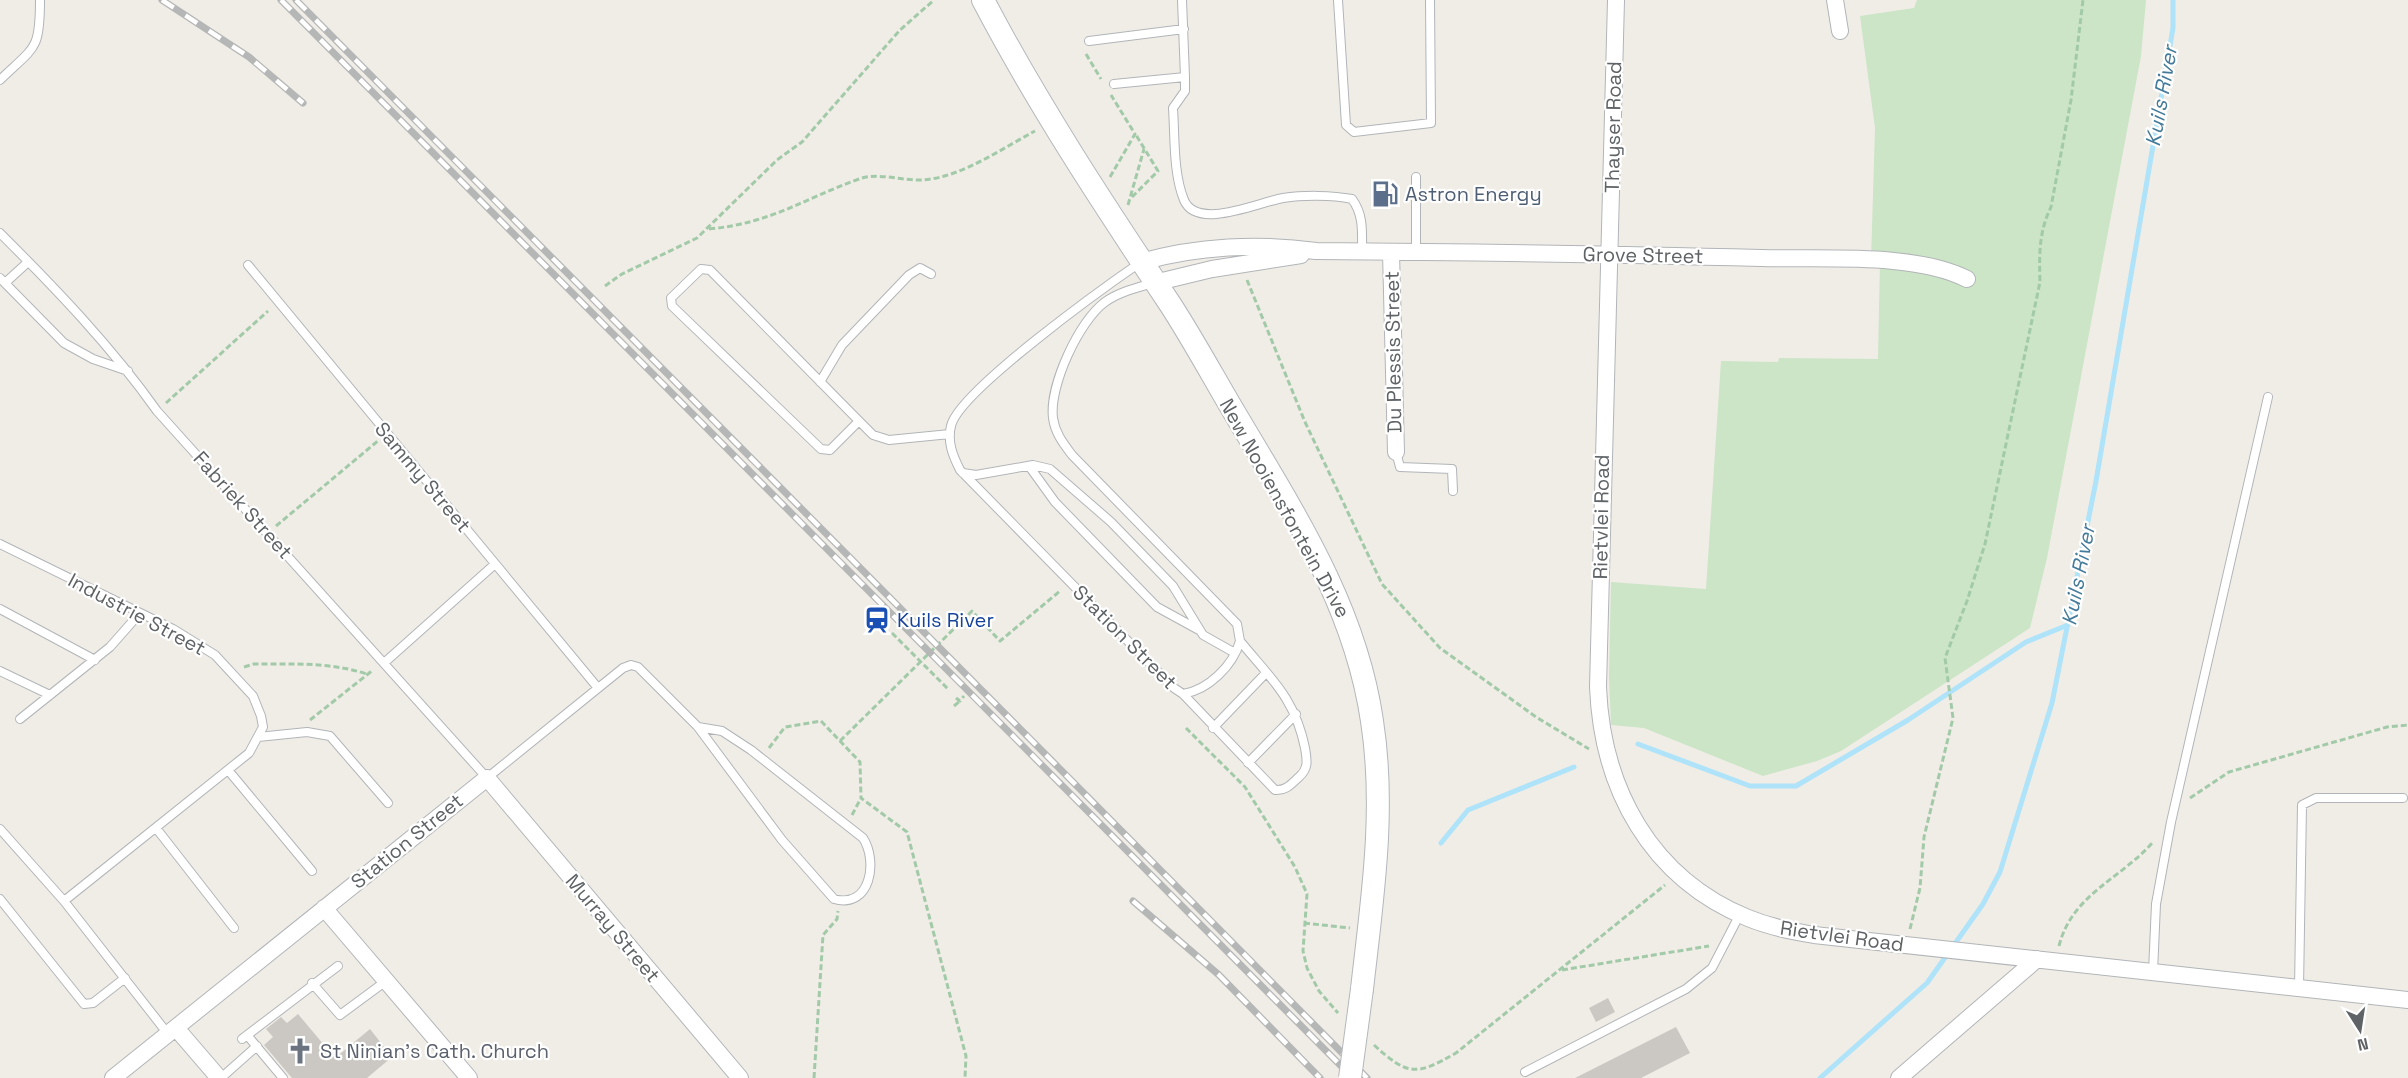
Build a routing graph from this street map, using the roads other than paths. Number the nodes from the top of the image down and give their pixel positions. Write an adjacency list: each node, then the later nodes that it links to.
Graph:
1 (40, 0): 12 (lane)
2 (983, 0): 22 (street, New Nooiensfontein Drive)
3 (1182, 0): 8 (lane)
4 (1338, 0): 5 (lane)
5 (1430, 0)
6 (1616, 0): 20 (street, Thayser Road)
7 (1835, 0): 9 (street)
8 (1184, 29): 10 (lane); 11 (lane)
9 (1840, 31)
10 (1089, 41)
11 (1185, 77): 13 (lane); 17 (lane)
12 (0, 80)
13 (1110, 86)
14 (1416, 177): 19 (lane)
15 (0, 233): 21 (lane, Fabriek Street)
16 (1316, 251): 17 (street, Grove Street); 22 (street, Grove Street); 27 (street, Grove Street)
17 (1362, 252): 18 (street, Grove Street)
18 (1391, 252): 19 (street, Grove Street); 33 (street, Du Plessis Street)
19 (1416, 252): 20 (street, Grove Street)
20 (1610, 254): 25 (street, Grove Street); 67 (street, Rietvlei Road)
21 (28, 262): 26 (lane); 28 (lane, Fabriek Street)
22 (1141, 262): 27 (street, New Nooiensfontein Drive); 32 (lane)
23 (248, 266): 38 (lane, Sammy Street)
24 (931, 274): 29 (lane)
25 (1967, 279)
26 (3, 280): 28 (lane)
27 (1154, 283): 42 (lane); 85 (street, New Nooiensfontein Drive, bridge)
28 (129, 371): 45 (lane, Fabriek Street)
29 (820, 382): 31 (lane); 31 (lane)
30 (2268, 397): 71 (lane)
31 (859, 421): 32 (lane)
32 (950, 434): 35 (lane, Station Street)
33 (1396, 452): 36 (lane)
34 (1029, 466): 35 (lane); 41 (lane); 41 (lane)
35 (963, 473): 49 (lane, Station Street)
36 (1453, 491)
37 (0, 544): 40 (lane, Industrie Street)
38 (495, 564): 45 (lane); 48 (lane, Sammy Street)
39 (0, 609): 44 (lane)
40 (140, 613): 44 (lane); 55 (lane, Industrie Street)
41 (1199, 630): 43 (lane)
42 (1240, 641): 43 (lane, Station Street); 47 (lane)
43 (1235, 653): 49 (lane, Station Street)
44 (95, 660): 50 (lane)
45 (384, 663): 58 (lane, Fabriek Street)
46 (0, 671): 50 (lane)
47 (1266, 673): 51 (lane); 54 (lane)
48 (598, 688): 53 (lane, Station Street); 58 (lane, Station Street)
49 (1183, 694): 54 (lane)
50 (50, 695): 52 (lane)
51 (1296, 714): 56 (lane); 56 (lane)
52 (20, 719)
53 (698, 727): 53 (lane, Station Street)
54 (1213, 728): 56 (lane)
55 (258, 736): 57 (lane); 60 (lane)
56 (1248, 763)
57 (228, 770): 61 (lane); 63 (lane)
58 (487, 778): 66 (street, Station Street); 84 (street, Murray Street)
59 (2403, 798): 75 (lane)
60 (388, 803)
61 (156, 828): 65 (lane); 68 (lane)
62 (0, 829): 65 (lane)
63 (312, 871)
64 (0, 899): 72 (lane)
65 (64, 901): 72 (lane)
66 (324, 908): 73 (street); 77 (street, Station Street)
67 (1740, 914): 69 (street, Rietvlei Road); 79 (lane)
68 (234, 928)
69 (2037, 959): 71 (street, Rietvlei Road); 86 (street)
70 (338, 966): 74 (lane)
71 (2153, 972): 75 (street, Rietvlei Road)
72 (124, 978): 77 (lane)
73 (386, 981): 74 (lane); 83 (street)
74 (312, 983): 78 (lane)
75 (2299, 988): 76 (street, Rietvlei Road)
76 (2408, 1000)
77 (172, 1031): 80 (street, Station Street); 81 (street)
78 (256, 1046): 81 (lane); 82 (lane)
79 (1525, 1072)
80 (113, 1078)
81 (220, 1078)
82 (283, 1078)
83 (469, 1078)
84 (740, 1078)
85 (1350, 1078)
86 (1899, 1078)

